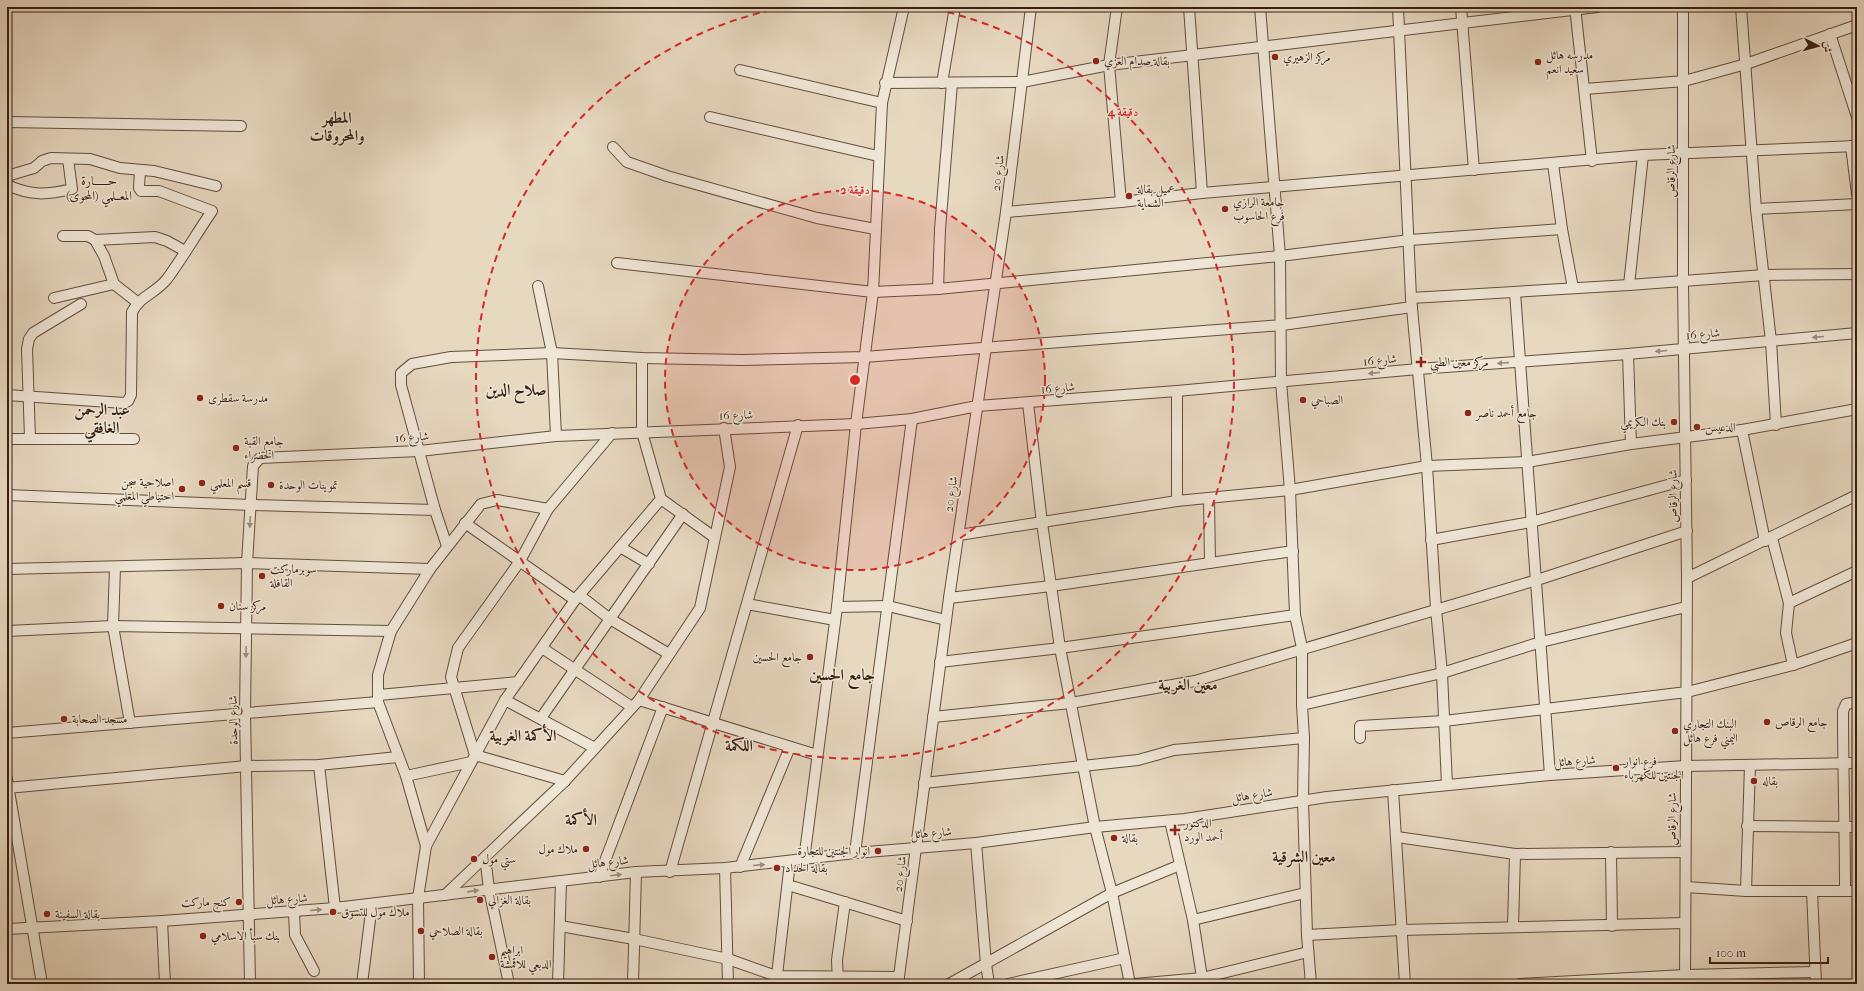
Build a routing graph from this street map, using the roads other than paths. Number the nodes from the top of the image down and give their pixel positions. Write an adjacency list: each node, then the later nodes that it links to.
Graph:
1 (904, 7): 24 (street)
2 (955, 7): 25 (street)
3 (1031, 7): 23 (street, شارع 20)
4 (1117, 7): 20 (street)
5 (1189, 7): 18 (street)
6 (1260, 7): 17 (street)
7 (1398, 7): 15 (street)
8 (1461, 7): 13 (street)
9 (1598, 7): 12 (street)
10 (1683, 7): 22 (street, شارع الرقاص)
11 (1741, 7): 19 (street)
12 (1575, 8): 13 (street); 27 (street)
13 (1462, 23): 15 (street); 43 (street)
14 (1857, 25): 16 (street)
15 (1400, 32): 17 (street); 45 (street)
16 (1830, 34): 19 (street); 30 (street)
17 (1263, 46): 18 (street); 48 (street)
18 (1192, 56): 20 (street); 49 (street)
19 (1746, 64): 22 (street); 35 (street)
20 (1109, 65): 23 (street); 51 (street)
21 (740, 70): 28 (street)
22 (1684, 81): 27 (street); 36 (street, شارع الرقاص)
23 (1022, 82): 26 (street); 54 (street, شارع 20)
24 (885, 83): 25 (street); 28 (street)
25 (942, 83): 26 (street)
26 (952, 83): 71 (street)
27 (1585, 89): 40 (street)
28 (882, 102): 38 (street)
29 (710, 117): 38 (street)
30 (1857, 117)
31 (7, 122): 32 (street)
32 (241, 126)
33 (1854, 146): 35 (street); 50 (street)
34 (613, 147): 55 (street)
35 (1752, 150): 36 (street); 53 (street)
36 (1684, 153): 37 (street); 66 (street, شارع الرقاص)
37 (1643, 155): 40 (street); 68 (street)
38 (878, 156): 55 (street)
39 (68, 159): 42 (street); 44 (street); 46 (street)
40 (1592, 161): 41 (street)
41 (1553, 164): 43 (street); 56 (street)
42 (140, 170): 47 (street); 60 (street)
43 (1474, 170): 45 (street)
44 (7, 176)
45 (1407, 176): 48 (street); 59 (street)
46 (7, 186)
47 (216, 186)
48 (1275, 187): 49 (street); 61 (street)
49 (1202, 193): 51 (street)
50 (1857, 194)
51 (1121, 202): 54 (street)
52 (1857, 204): 53 (street)
53 (1756, 209): 64 (street)
54 (1006, 212): 65 (street, شارع 20)
55 (875, 229): 72 (street)
56 (1562, 229): 59 (street); 70 (street)
57 (63, 236): 58 (street)
58 (96, 240): 60 (street); 67 (street)
59 (1410, 240): 61 (street); 76 (street)
60 (185, 251): 75 (street)
61 (1280, 256): 65 (street); 78 (street)
62 (617, 263): 72 (street)
63 (1857, 274): 64 (street)
64 (1764, 275): 66 (street); 80 (street)
65 (996, 282): 71 (street); 81 (street, شارع 20)
66 (1684, 282): 68 (street); 82 (street, شارع الرقاص)
67 (114, 284): 74 (street); 75 (street)
68 (1628, 285): 70 (street)
69 (538, 286): 83 (street)
70 (1573, 288): 73 (street)
71 (938, 289): 72 (street)
72 (873, 292): 85 (street)
73 (1515, 292): 76 (street); 87 (street)
74 (54, 298)
75 (137, 302): 92 (street)
76 (1412, 302): 78 (street); 88 (street)
77 (81, 304): 92 (street)
78 (1282, 325): 81 (street); 89 (street)
79 (1857, 333): 80 (street, شارع 16, one-way to 80)
80 (1771, 341): 82 (street, شارع 16); 99 (street)
81 (986, 347): 85 (street); 94 (street, شارع 20)
82 (1685, 349): 84 (street, شارع 16, one-way to 84); 105 (street, شارع الرقاص)
83 (552, 353): 86 (street); 104 (street); 110 (street)
84 (1628, 354): 87 (street, شارع 16); 109 (street)
85 (864, 357): 86 (street); 97 (street)
86 (642, 358): 102 (street)
87 (1520, 361): 88 (street, شارع 16, one-way to 88); 112 (street)
88 (1418, 369): 89 (street, شارع 16, one-way to 89); 113 (street)
89 (1282, 382): 90 (street, شارع 16); 115 (street)
90 (1177, 392): 93 (street, شارع 16); 120 (street)
91 (7, 395): 92 (street)
92 (29, 397): 106 (street)
93 (1028, 403): 94 (street, شارع 16); 127 (street)
94 (977, 406): 96 (street, شارع 16); 129 (street, شارع 20)
95 (1857, 409): 99 (street)
96 (912, 419): 97 (street, شارع 16); 152 (street)
97 (856, 424): 98 (street, شارع 16); 151 (street)
98 (798, 425): 100 (street, شارع 16); 150 (street)
99 (1776, 425): 101 (street)
100 (724, 428): 102 (street, شارع 16); 130 (street)
101 (1742, 430): 105 (street); 131 (street)
102 (642, 432): 103 (street, شارع 16); 119 (street)
103 (612, 433): 104 (street, شارع 16); 122 (street)
104 (556, 436): 110 (street, شارع 16)
105 (1685, 436): 109 (street); 114 (street, شارع الرقاص)
106 (30, 438): 107 (street); 108 (street)
107 (7, 439)
108 (134, 439)
109 (1631, 444): 112 (street)
110 (419, 450): 111 (street, شارع 16); 123 (street)
111 (260, 458): 121 (street, شارع الوحدة)
112 (1527, 462): 113 (street); 125 (street)
113 (1427, 466): 115 (street); 132 (street)
114 (1686, 480): 125 (street); 128 (street, شارع الرقاص)
115 (1290, 490): 118 (street); 135 (street)
116 (7, 495): 121 (street)
117 (1857, 495): 131 (street)
118 (1209, 498): 120 (street); 138 (street)
119 (662, 499): 124 (street); 134 (street)
120 (1177, 501): 127 (street)
121 (251, 505): 123 (street); 137 (street, شارع الوحدة, one-way to 137)
122 (548, 509): 126 (street); 136 (street)
123 (435, 510): 133 (street)
124 (683, 514): 130 (street); 139 (street)
125 (1531, 522): 132 (street); 145 (street)
126 (465, 523): 133 (street); 136 (street)
127 (1042, 523): 129 (street); 146 (street)
128 (1687, 530): 144 (street, شارع الرقاص); 145 (street)
129 (958, 535): 148 (street, شارع 20)
130 (714, 537): 168 (street)
131 (1769, 539): 144 (street); 149 (street)
132 (1431, 540): 154 (street)
133 (447, 546): 142 (street)
134 (620, 547): 139 (street); 147 (street)
135 (1292, 551): 138 (street); 155 (street)
136 (520, 560): 147 (street); 174 (street)
137 (247, 563): 140 (street); 142 (street); 160 (street, شارع الوحدة)
138 (1210, 563): 146 (street)
139 (649, 564): 156 (street)
140 (115, 567): 141 (street); 159 (street)
141 (7, 569)
142 (430, 569): 162 (street)
143 (1857, 571): 149 (street)
144 (1687, 578): 153 (street, شارع الرقاص)
145 (1537, 580): 154 (street); 163 (street)
146 (1051, 586): 148 (street); 166 (street)
147 (577, 598): 156 (street); 165 (street)
148 (949, 598): 158 (street, شارع 20)
149 (1789, 603): 170 (street)
150 (747, 604): 157 (street); 189 (street)
151 (837, 606): 152 (street); 157 (street)
152 (888, 606): 158 (street); 224 (street)
153 (1686, 606): 163 (street); 175 (street, شارع الرقاص)
154 (1436, 609): 167 (street); 172 (street)
155 (1295, 615): 166 (street); 167 (street)
156 (610, 618): 168 (street); 171 (street)
157 (835, 620): 195 (street)
158 (946, 620): 169 (street, شارع 20)
159 (113, 626): 160 (street); 161 (street); 188 (street)
160 (246, 628): 162 (street); 184 (street, شارع الوحدة, one-way to 184)
161 (7, 631)
162 (391, 631): 176 (street)
163 (1541, 642): 172 (street); 183 (street)
164 (1857, 643): 170 (street)
165 (542, 648): 171 (street); 173 (street)
166 (1060, 648): 169 (street); 179 (street)
167 (1302, 648): 179 (street); 181 (street)
168 (669, 654): 180 (street)
169 (940, 662): 185 (street, شارع 20)
170 (1793, 665): 175 (street)
171 (575, 670): 180 (street); 186 (street)
172 (1442, 673): 181 (street); 187 (street)
173 (518, 682): 174 (street); 177 (street)
174 (454, 686): 176 (street); 197 (street)
175 (1686, 692): 183 (street); 203 (street, شارع الرقاص)
176 (379, 698): 184 (street); 196 (street)
177 (505, 700): 186 (street); 197 (street)
178 (1857, 702): 198 (street)
179 (1071, 703): 185 (street); 202 (street)
180 (635, 704): 182 (street); 194 (street)
181 (1302, 705): 191 (street)
182 (663, 707): 189 (street); 234 (street)
183 (1545, 710): 187 (street); 206 (street)
184 (245, 713): 188 (street); 201 (street, شارع الوحدة)
185 (933, 717): 208 (street, شارع 20)
186 (541, 718): 194 (street)
187 (1444, 721): 192 (street); 210 (street)
188 (130, 723): 190 (street)
189 (713, 723): 193 (street); 233 (street)
190 (7, 733)
191 (1304, 738): 202 (street); 212 (street)
192 (1360, 738)
193 (790, 747): 195 (street); 230 (street)
194 (595, 748): 207 (street)
195 (817, 755): 227 (street)
196 (398, 757): 200 (street); 205 (street)
197 (472, 758): 205 (street); 207 (street); 220 (street)
198 (1843, 763): 199 (street, شارع هائل); 204 (street, شارع هائل); 216 (street)
199 (1857, 763)
200 (319, 765): 201 (street); 249 (street)
201 (247, 766): 209 (street); 251 (street, شارع الوحدة)
202 (1083, 766): 208 (street); 215 (street)
203 (1685, 766): 204 (street, شارع هائل); 206 (street, شارع هائل); 223 (street, شارع الرقاص)
204 (1750, 766): 214 (street)
205 (406, 776): 220 (street)
206 (1550, 776): 210 (street, شارع هائل)
207 (565, 781): 226 (street)
208 (924, 783): 221 (street, شارع 20)
209 (7, 785): 256 (street)
210 (1447, 785): 211 (street, شارع هائل)
211 (1393, 790): 212 (street, شارع هائل); 218 (street)
212 (1302, 800): 213 (street, شارع هائل); 244 (street)
213 (1170, 821): 215 (street, شارع هائل); 229 (street)
214 (1747, 826): 216 (street); 239 (street)
215 (1095, 827): 219 (street, شارع هائل); 243 (street)
216 (1846, 827): 217 (street); 241 (street)
217 (1857, 827)
218 (1397, 837): 225 (street); 261 (street)
219 (976, 843): 221 (street, شارع هائل); 267 (street)
220 (426, 846): 246 (street)
221 (916, 848): 224 (street, شارع هائل); 252 (street, شارع 20)
222 (1611, 852): 223 (street); 225 (street); 258 (street)
223 (1685, 852): 237 (street, شارع الرقاص)
224 (855, 854): 227 (street, شارع هائل)
225 (1515, 854): 259 (street)
226 (485, 856): 238 (street); 245 (street)
227 (804, 860): 228 (street, شارع هائل)
228 (790, 862): 230 (street, شارع هائل, one-way to 228); 236 (street)
229 (1180, 865): 243 (street); 253 (street)
230 (740, 867): 231 (street, شارع هائل)
231 (725, 868): 233 (street, شارع هائل); 266 (street)
232 (636, 872): 233 (street, شارع هائل); 234 (street, شارع هائل, one-way to 232); 263 (street)
233 (670, 872)
234 (599, 877): 235 (street, شارع هائل)
235 (561, 881): 238 (street, شارع هائل); 257 (street)
236 (788, 885): 247 (street); 271 (street)
237 (1686, 887): 239 (street); 255 (street, شارع الرقاص)
238 (489, 889): 245 (street, شارع هائل, one-way to 238); 280 (street)
239 (1746, 891): 240 (street)
240 (1812, 891): 241 (street); 269 (street)
241 (1844, 891): 242 (street)
242 (1857, 891)
243 (1112, 893): 265 (street); 267 (street)
244 (1305, 893): 253 (street); 262 (street)
245 (445, 895): 246 (street, شارع هائل)
246 (418, 898): 248 (street, شارع هائل); 279 (street)
247 (845, 902): 252 (street); 272 (street)
248 (372, 904): 249 (street, شارع هائل); 278 (street)
249 (336, 908): 250 (street, شارع هائل, one-way to 249)
250 (294, 912): 251 (street, شارع هائل); 268 (street)
251 (249, 915): 254 (street, شارع هائل); 277 (street, شارع الوحدة)
252 (907, 920): 273 (street, شارع 20)
253 (1193, 920): 274 (street)
254 (162, 921): 256 (street, شارع هائل); 276 (street)
255 (1685, 923): 258 (street); 270 (street, شارع الرقاص)
256 (32, 926): 260 (street, شارع هائل); 275 (street)
257 (560, 926): 263 (street); 281 (street)
258 (1612, 926): 259 (street)
259 (1513, 927): 261 (street)
260 (7, 929)
261 (1401, 930): 262 (street); 290 (street)
262 (1307, 935): 264 (street)
263 (634, 939): 266 (street); 282 (street)
264 (1308, 952): 274 (street); 289 (street)
265 (1125, 958): 286 (street); 287 (street)
266 (728, 959): 271 (street); 283 (street)
267 (986, 964): 284 (street); 285 (street)
268 (314, 971)
269 (1816, 972): 270 (street); 292 (street)
270 (1685, 979): 291 (street)
271 (776, 980): 272 (street)
272 (838, 980): 273 (street)
273 (899, 980)
274 (1202, 981): 288 (street)
275 (42, 984)
276 (165, 984)
277 (250, 984)
278 (362, 984)
279 (418, 984)
280 (509, 984)
281 (558, 984)
282 (633, 984)
283 (728, 984)
284 (949, 984)
285 (990, 984)
286 (1008, 984)
287 (1130, 984)
288 (1136, 984)
289 (1311, 984)
290 (1406, 984)
291 (1520, 984)
292 (1816, 984)

